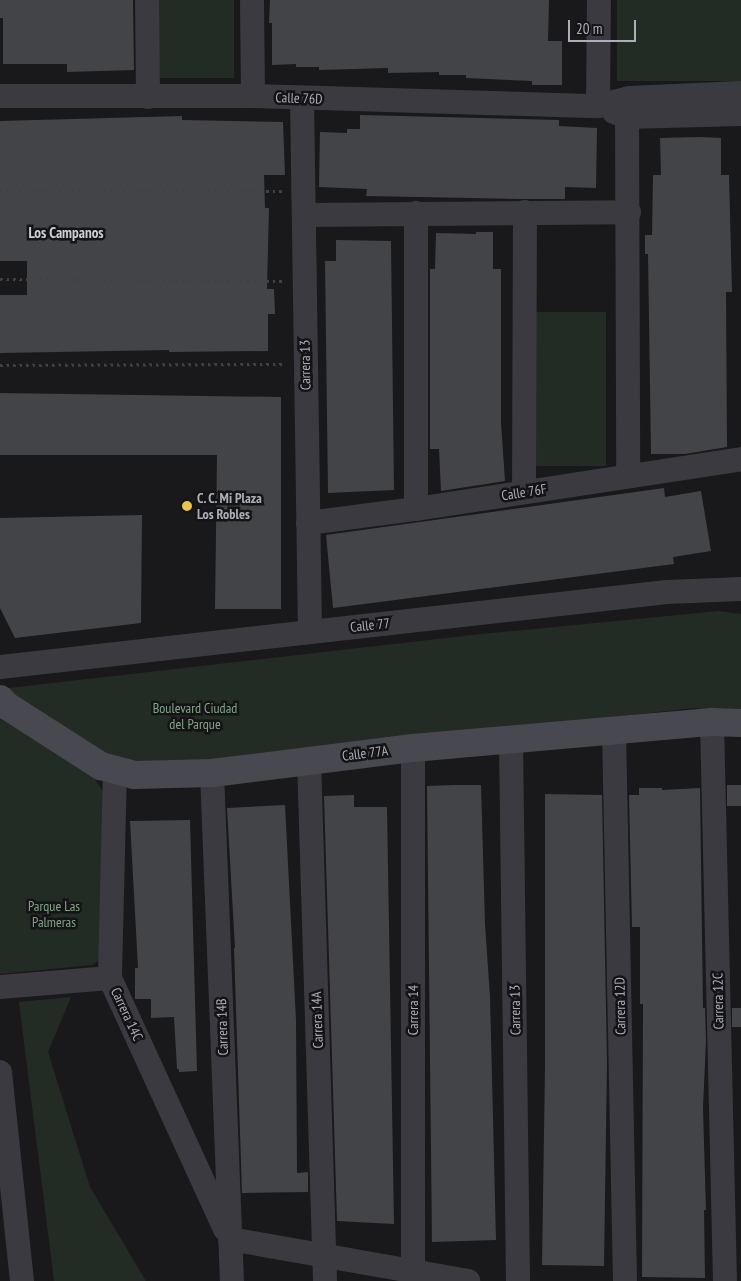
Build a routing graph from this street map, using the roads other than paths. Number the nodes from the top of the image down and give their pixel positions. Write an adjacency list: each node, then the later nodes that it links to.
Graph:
1 (147, 0): 7 (street)
2 (252, 0): 6 (street)
3 (599, 0): 9 (street)
4 (741, 93): 9 (street, Calle 76D)
5 (0, 96): 7 (street, Calle 76D)
6 (252, 96): 7 (street, Calle 76D); 8 (street, Calle 76D)
7 (148, 97)
8 (302, 98): 9 (street, Calle 76D); 15 (street, Carrera 13)
9 (598, 106): 11 (street, Calle 76D)
10 (741, 114): 11 (street, Calle 76D)
11 (627, 117): 13 (street)
12 (525, 212): 13 (street); 14 (street); 18 (street)
13 (629, 212): 17 (street)
14 (416, 213): 15 (street); 19 (street)
15 (304, 215): 20 (street, Carrera 13)
16 (741, 459): 17 (street, Calle 76F)
17 (628, 476): 18 (street, Calle 76F)
18 (524, 492): 19 (street, Calle 76F)
19 (416, 509): 20 (street, Calle 76F)
20 (308, 523): 22 (street, Carrera 13)
21 (741, 589): 22 (street, Calle 77)
22 (310, 632): 23 (street, Calle 77)
23 (0, 667)
24 (2, 703): 31 (street, Calle 77A)
25 (712, 722): 26 (street, Calle 77A); 27 (street, Calle 77A); 46 (street, Carrera 12C)
26 (741, 723)
27 (614, 730): 28 (street, Calle 77A); 45 (street, Carrera 12D)
28 (511, 740): 29 (street, Calle 77A); 44 (street, Carrera 13)
29 (413, 748): 30 (street, Calle 77A); 39 (street, Carrera 14)
30 (310, 760): 32 (street, Calle 77A); 38 (street, Carrera 14A)
31 (115, 770): 32 (street, Calle 77A); 33 (street, Carrera 14C)
32 (212, 774): 37 (street, Carrera 14B)
33 (110, 978): 34 (street); 37 (street, Carrera 14C)
34 (0, 987)
35 (0, 1072): 36 (street)
36 (4, 1158): 40 (street)
37 (230, 1239): 38 (street); 41 (street, Carrera 14B)
38 (323, 1255): 39 (street); 42 (street, Carrera 14A)
39 (420, 1276): 43 (street)
40 (22, 1281)
41 (232, 1281)
42 (325, 1281)
43 (468, 1281)
44 (518, 1281)
45 (625, 1281)
46 (725, 1281)

